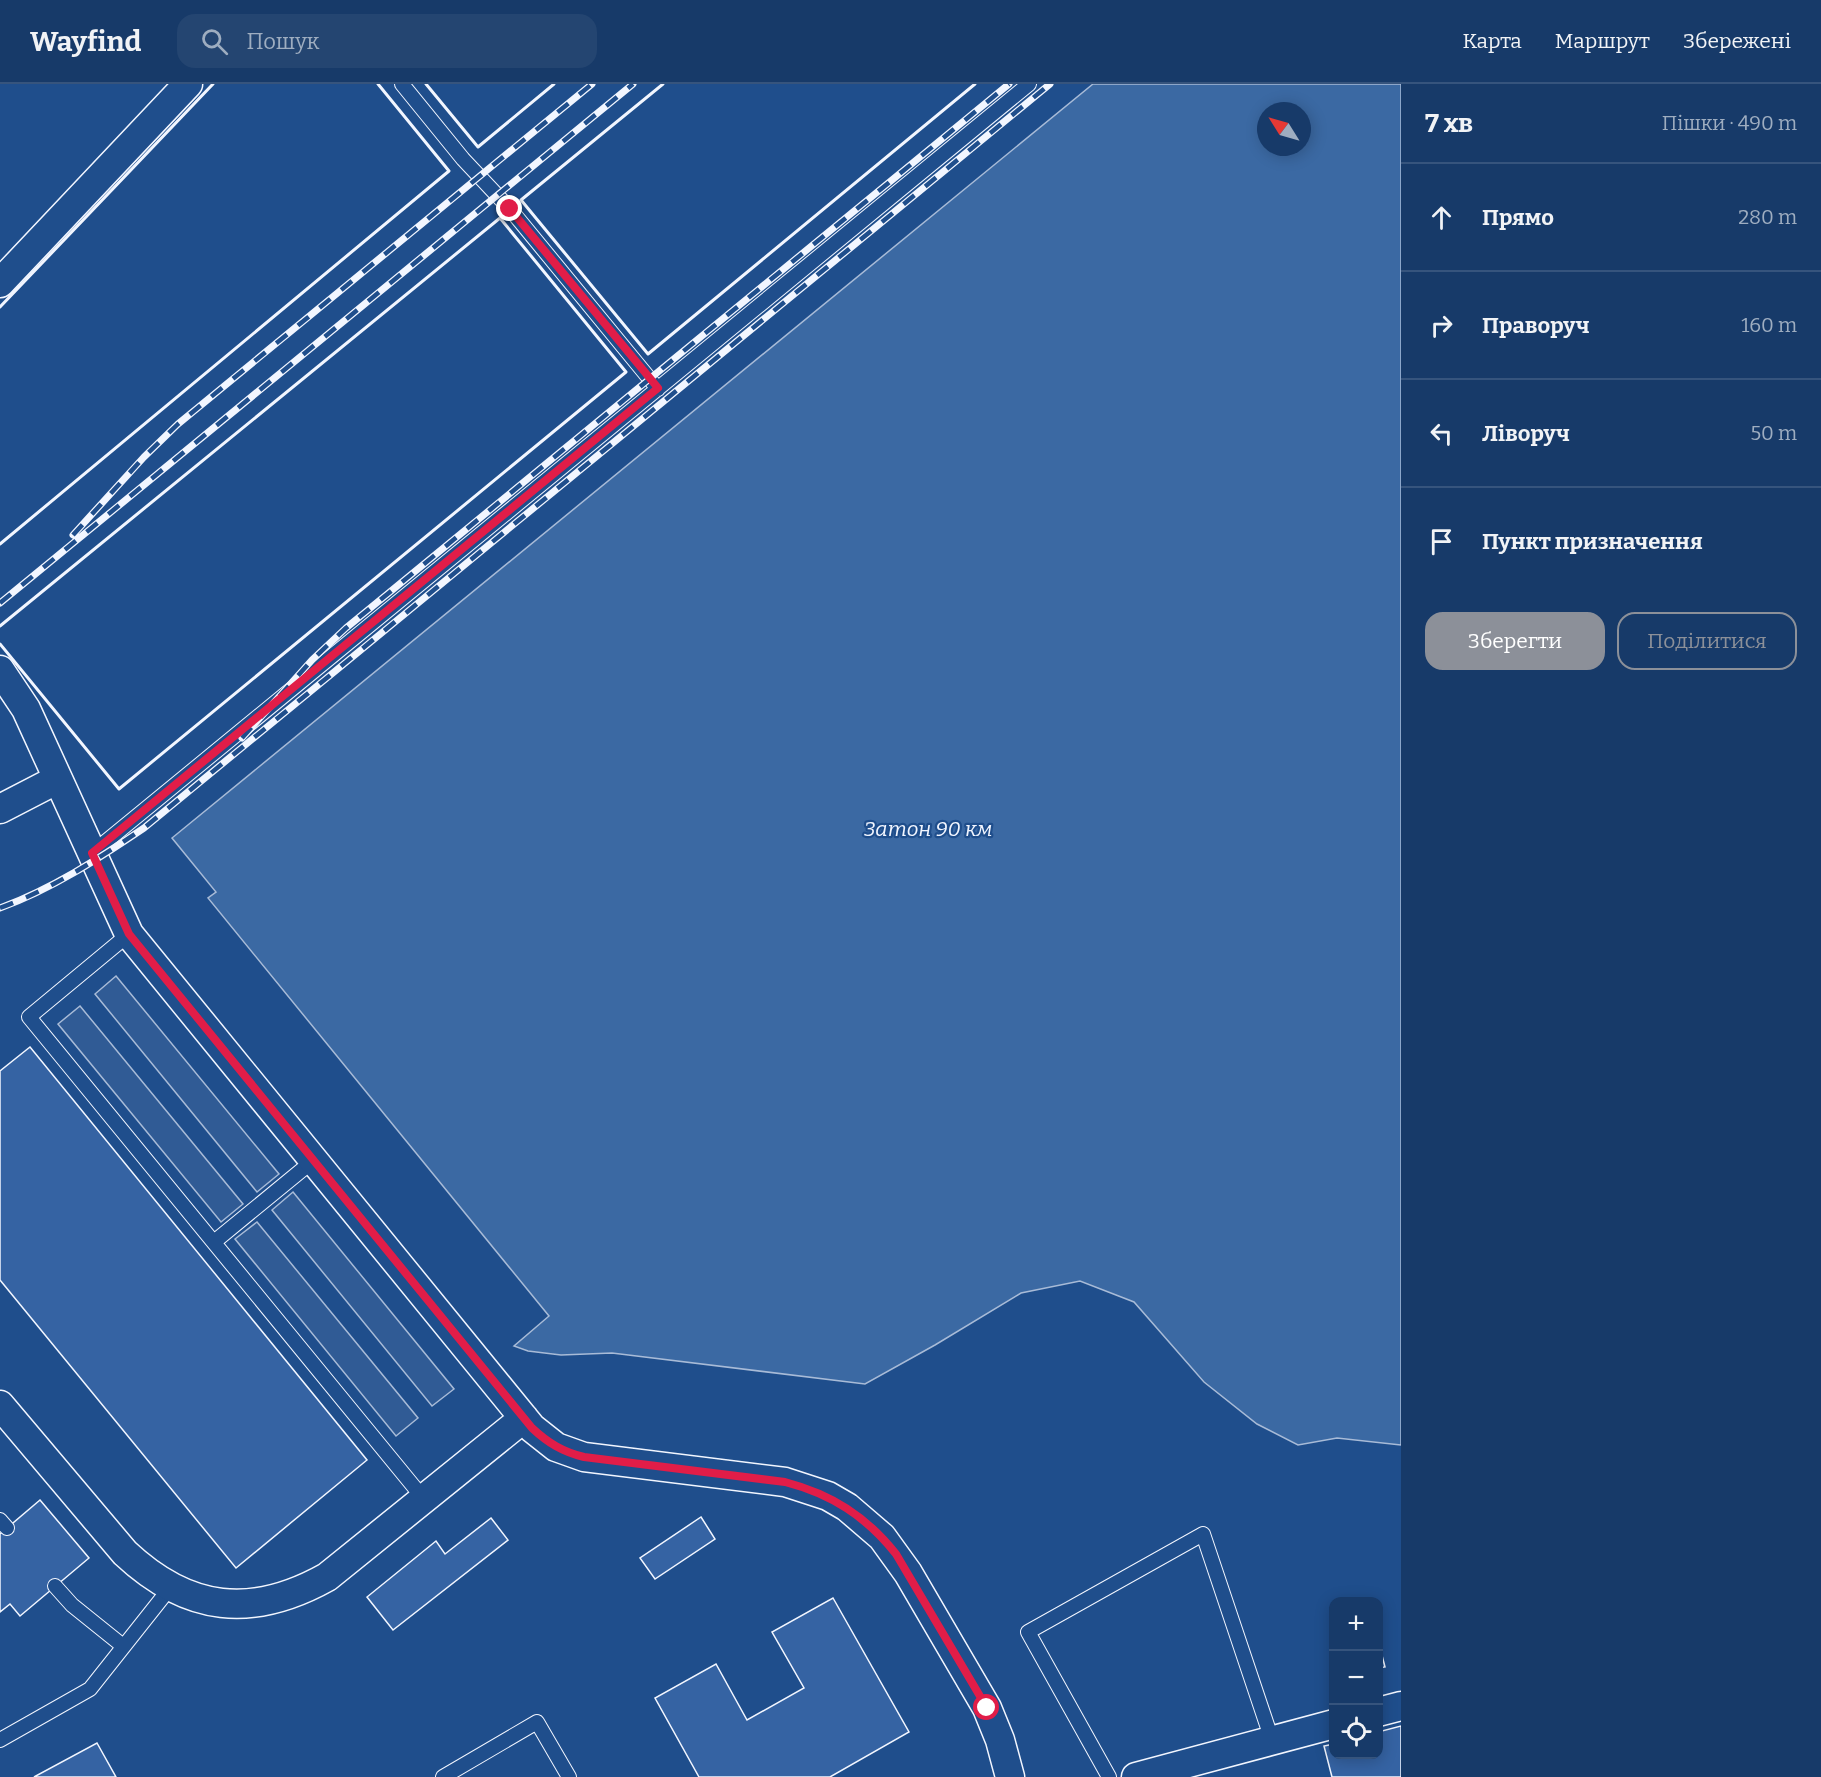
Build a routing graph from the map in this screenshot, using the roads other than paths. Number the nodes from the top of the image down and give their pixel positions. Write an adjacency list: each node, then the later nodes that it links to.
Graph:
1 (188, 84): 4 (street)
2 (402, 84): 5 (lane)
3 (1029, 84): 5 (lane)
4 (0, 283)
5 (658, 388): 9 (lane)
6 (0, 670): 7 (street)
7 (58, 779): 8 (street); 9 (street)
8 (0, 809)
9 (92, 853): 10 (street)
10 (129, 934): 11 (street); 12 (lane)
11 (314, 1160): 12 (lane); 14 (street)
12 (214, 1242): 15 (lane)
13 (0, 1405): 17 (street)
14 (524, 1418): 15 (street); 26 (street)
15 (424, 1499): 17 (street)
16 (55, 1586): 18 (lane)
17 (170, 1588): 18 (lane)
18 (123, 1647): 22 (lane)
19 (1401, 1706): 20 (street)
20 (1383, 1711)
21 (1329, 1725): 23 (street)
22 (2, 1734)
23 (1272, 1740): 27 (lane); 28 (street)
24 (443, 1777): 25 (lane)
25 (569, 1777)
26 (1010, 1777)
27 (1109, 1777)
28 (1136, 1777)

